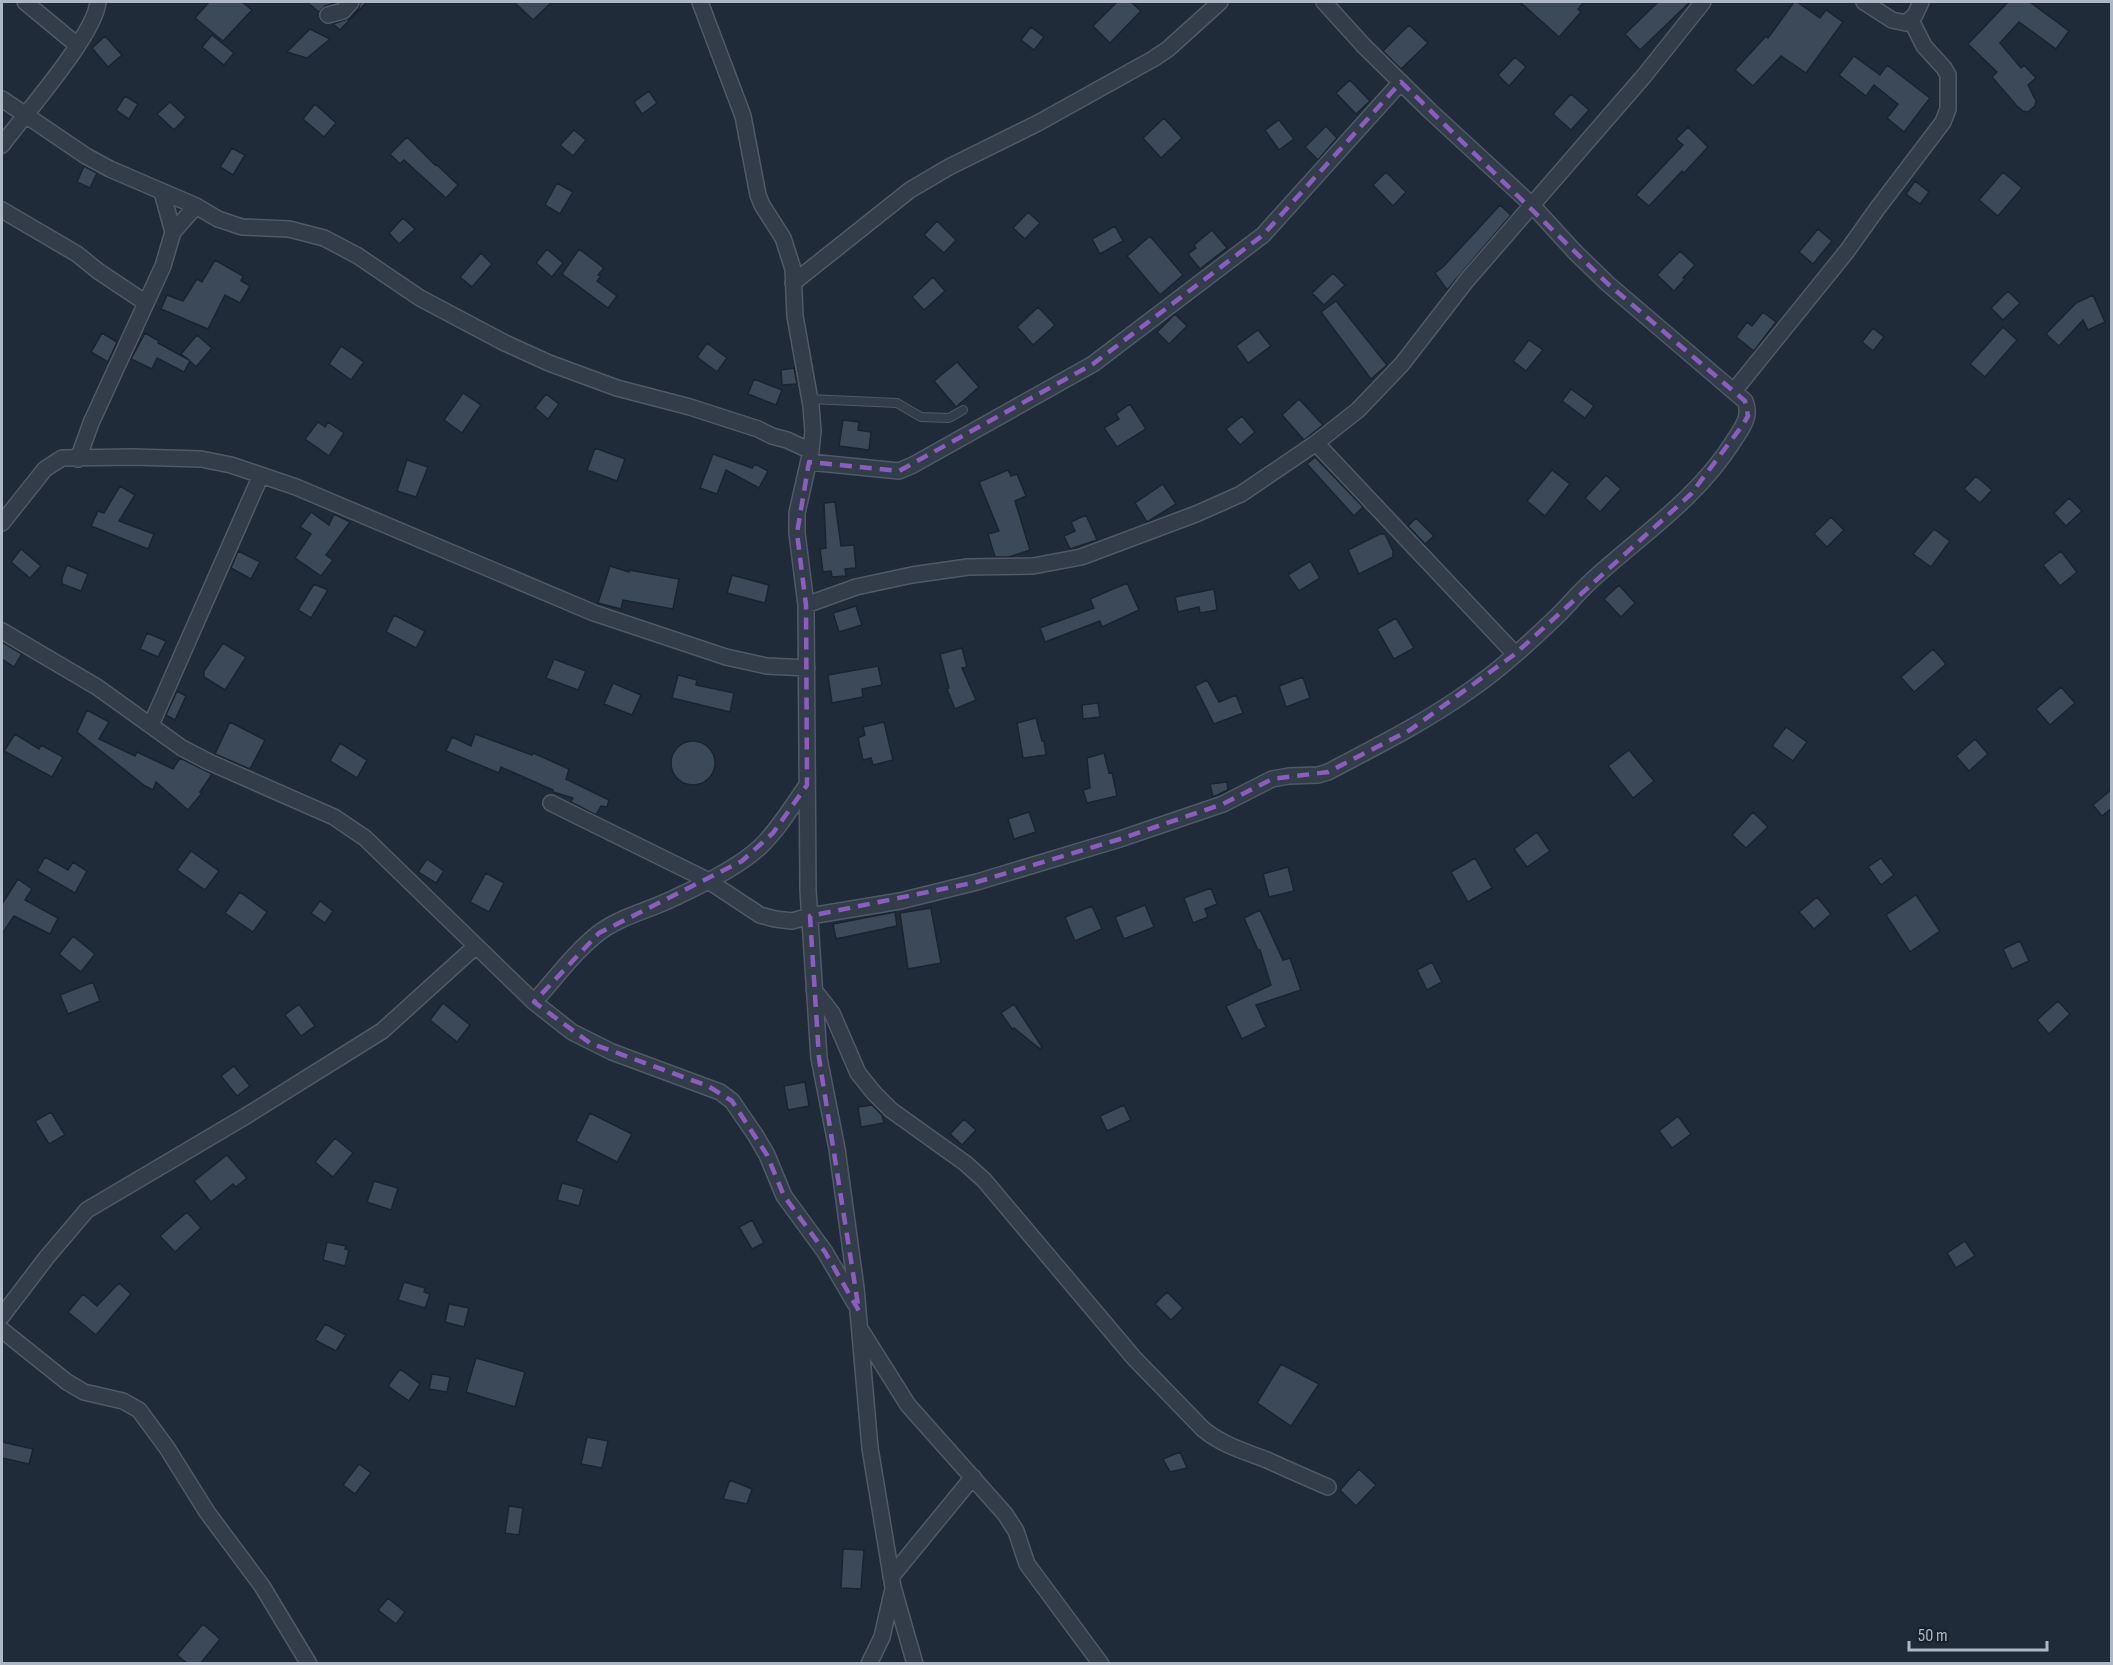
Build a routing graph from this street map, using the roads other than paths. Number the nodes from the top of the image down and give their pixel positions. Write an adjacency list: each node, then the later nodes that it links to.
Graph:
1 (25, 2): 12 (street)
2 (98, 2): 12 (street)
3 (351, 2): 10 (street)
4 (700, 2): 22 (street)
5 (1220, 2): 22 (street)
6 (1324, 2): 13 (street)
7 (1702, 2): 18 (street)
8 (1864, 2): 11 (street)
9 (1921, 2): 11 (street)
10 (328, 15)
11 (1911, 20): 24 (street)
12 (77, 45): 15 (street)
13 (1401, 82): 18 (street); 28 (street)
14 (2, 99): 15 (street)
15 (25, 113): 16 (street); 17 (street)
16 (2, 145)
17 (162, 192): 19 (street); 21 (street)
18 (1532, 205): 24 (street); 27 (street)
19 (196, 206): 21 (street); 28 (street)
20 (2, 210): 23 (street)
21 (173, 232): 23 (street)
22 (793, 283): 25 (street)
23 (146, 303): 29 (street)
24 (1734, 391): 34 (street)
25 (809, 399): 26 (lane); 28 (street)
26 (963, 410)
27 (1316, 443): 32 (street); 34 (street)
28 (810, 456): 32 (street)
29 (78, 459): 30 (street); 31 (street)
30 (261, 475): 35 (street); 36 (street)
31 (2, 524)
32 (806, 605): 35 (street)
33 (2, 630): 36 (street)
34 (1515, 654): 40 (street)
35 (807, 668): 37 (street)
36 (152, 725): 41 (street)
37 (807, 785): 39 (street); 40 (street)
38 (551, 803): 39 (street)
39 (707, 880): 40 (street); 43 (street)
40 (810, 916): 42 (street)
41 (476, 946): 43 (street); 45 (street)
42 (814, 990): 44 (street); 49 (street)
43 (534, 1002): 44 (street)
44 (859, 1311): 46 (street)
45 (2, 1316)
46 (860, 1328): 48 (street); 50 (street)
47 (2, 1330): 51 (street)
48 (973, 1477): 50 (street); 54 (street)
49 (1328, 1487)
50 (892, 1582): 52 (street); 53 (street)
51 (309, 1664)
52 (869, 1664)
53 (915, 1664)
54 (1101, 1664)

